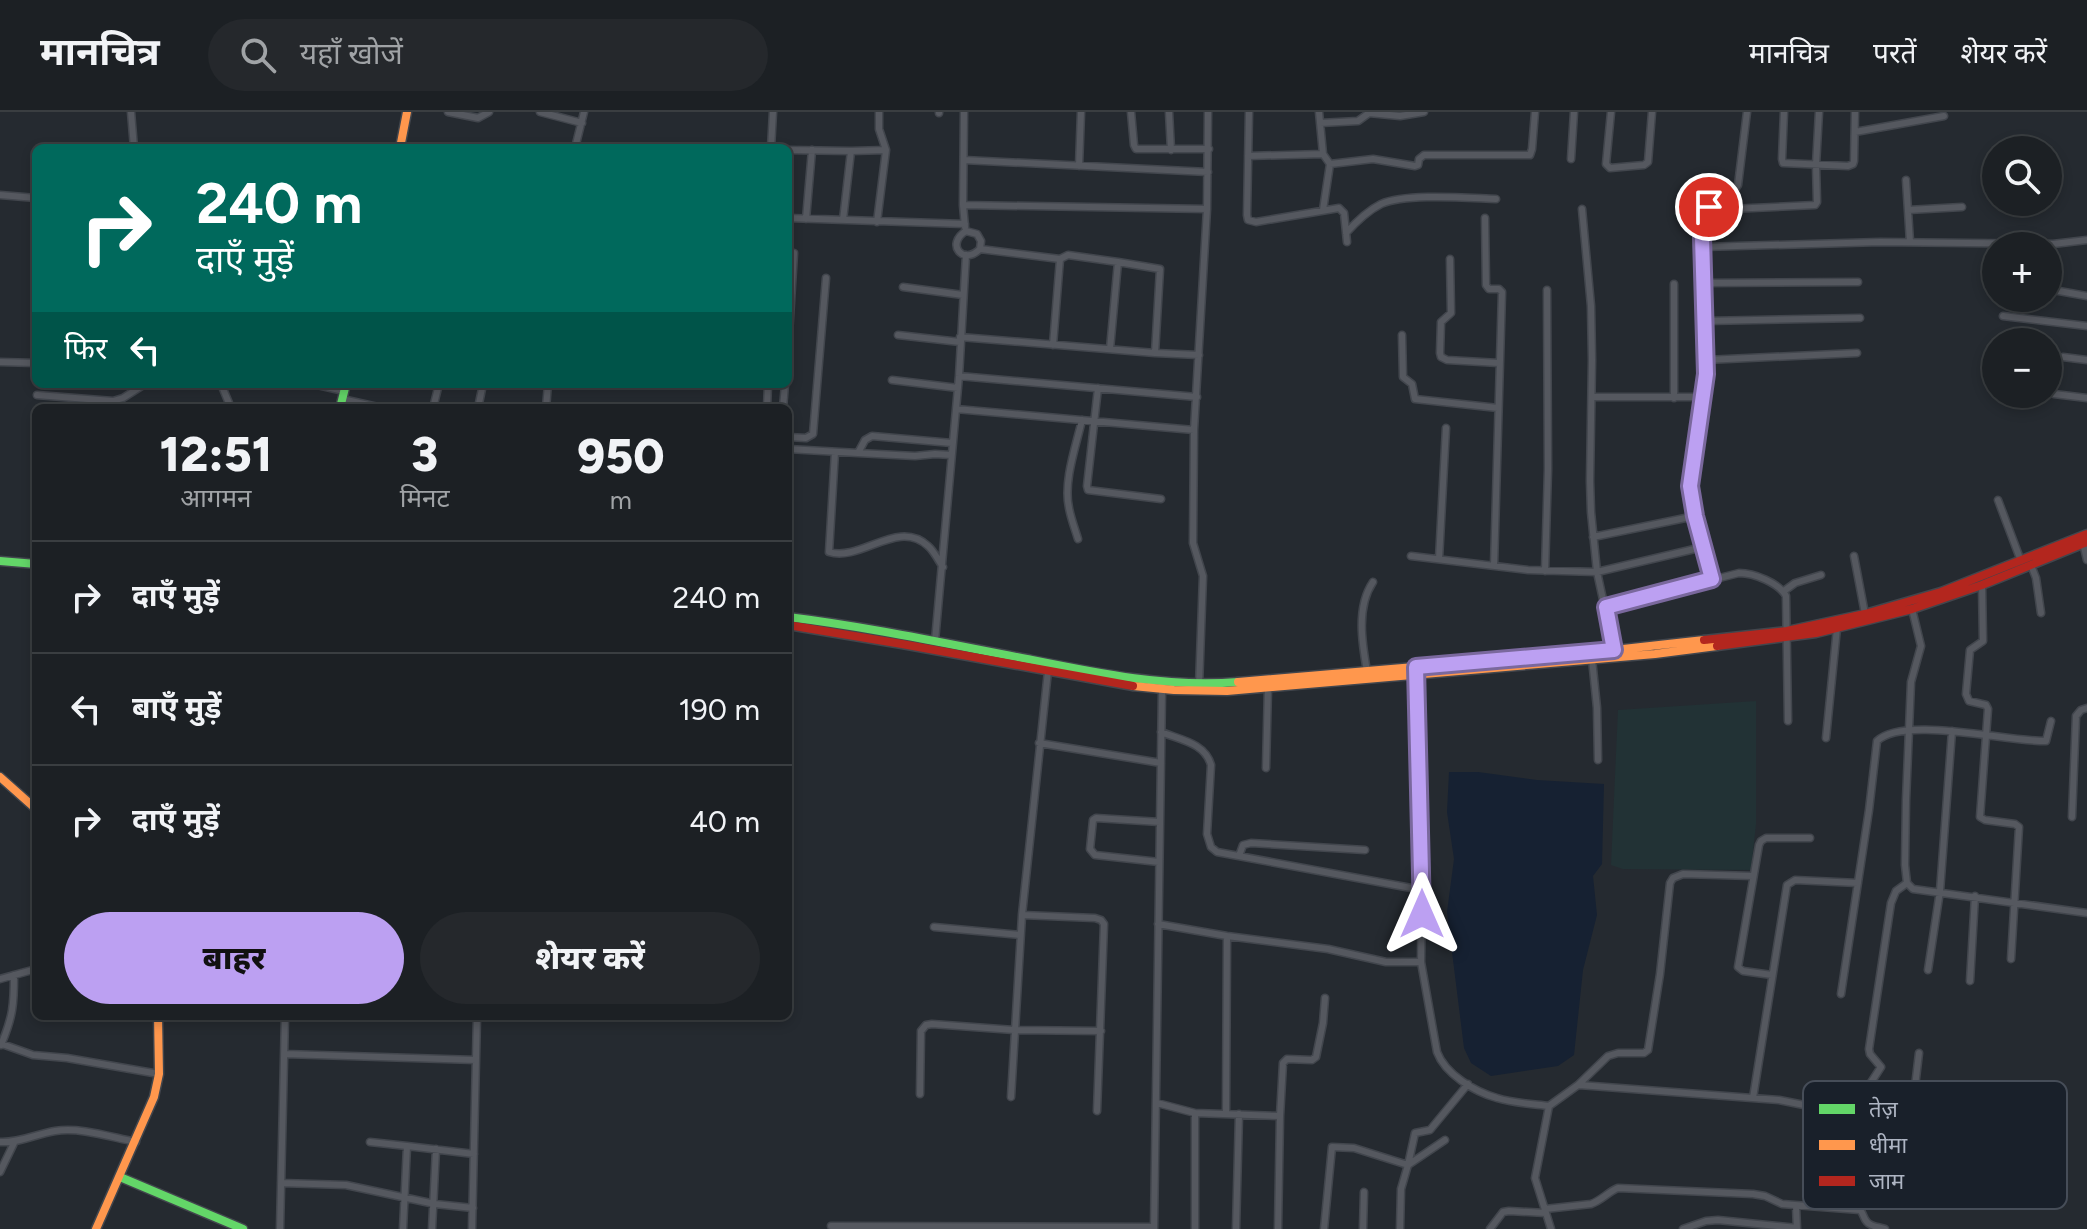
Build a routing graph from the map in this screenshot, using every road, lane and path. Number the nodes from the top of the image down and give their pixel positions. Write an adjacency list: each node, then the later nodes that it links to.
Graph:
1 (131, 112): 29 (street)
2 (407, 112): 30 (main road)
3 (448, 112): 4 (street)
4 (489, 112)
5 (540, 112): 26 (street)
6 (584, 112): 26 (street)
7 (773, 112): 32 (street)
8 (879, 112): 36 (street)
9 (964, 112): 42 (street)
10 (1081, 112): 45 (street)
11 (1131, 112): 37 (street)
12 (1169, 112): 37 (street)
13 (1208, 112): 33 (street)
14 (1249, 112): 40 (street)
15 (1319, 112): 27 (street)
16 (1424, 112): 27 (street)
17 (1535, 112): 43 (street)
18 (1574, 112): 41 (street)
19 (1611, 112): 20 (street)
20 (1652, 112)
21 (1747, 112): 56 (street)
22 (1784, 112): 44 (street)
23 (1819, 112): 44 (street)
24 (1855, 112): 28 (street)
25 (1944, 116): 28 (street)
26 (582, 123): 31 (street)
27 (1320, 123): 39 (street)
28 (1855, 132): 44 (street)
29 (134, 144)
30 (401, 144)
31 (576, 144)
32 (771, 144)
33 (1209, 149): 37 (street); 46 (street)
34 (792, 150): 35 (street)
35 (812, 150): 38 (street); 60 (street)
36 (886, 150): 38 (street); 62 (street)
37 (1171, 150)
38 (851, 151): 61 (street)
39 (1323, 154): 40 (street); 43 (street)
40 (1248, 156): 55 (street)
41 (1571, 159)
42 (964, 160): 45 (street); 51 (street)
43 (1330, 164): 55 (street)
44 (1816, 165): 56 (street)
45 (1079, 166): 46 (street)
46 (1208, 172): 53 (street)
47 (1906, 180): 57 (street)
48 (0, 195): 49 (street)
49 (32, 198)
50 (1496, 199): 64 (street)
51 (963, 205): 53 (street); 63 (street)
52 (1962, 207): 57 (street)
53 (1207, 209): 96 (street)
54 (1582, 209): 113 (street)
55 (1323, 210): 64 (street)
56 (1708, 210): 68 (street)
57 (1908, 210): 67 (street)
58 (792, 218): 60 (street)
59 (1485, 218): 102 (street)
60 (806, 219): 61 (street)
61 (843, 220): 62 (street)
62 (877, 222): 63 (street)
63 (965, 227): 69 (street); 71 (street)
64 (1346, 233): 66 (street)
65 (2087, 240): 67 (street)
66 (1347, 242)
67 (1910, 242): 68 (street)
68 (1703, 247): 78 (street)
69 (980, 249): 71 (street); 72 (street)
70 (794, 253): 76 (street)
71 (966, 255): 83 (street)
72 (1060, 259): 74 (street); 92 (street)
73 (1450, 259): 102 (street)
74 (1118, 262): 93 (street); 94 (street)
75 (826, 278): 124 (street)
76 (792, 282)
77 (1858, 282): 78 (street)
78 (1703, 283): 87 (street)
79 (1674, 284): 115 (street)
80 (903, 287): 83 (street)
81 (1547, 290): 147 (street)
82 (2062, 292): 84 (street)
83 (963, 295): 91 (street)
84 (2087, 296)
85 (2003, 316): 88 (street)
86 (1860, 318): 87 (street)
87 (1705, 321): 98 (street)
88 (2087, 326)
89 (898, 335): 91 (street)
90 (1402, 335): 118 (street)
91 (960, 340): 92 (street); 103 (street)
92 (1053, 345): 93 (street)
93 (1110, 349): 94 (street)
94 (1155, 353): 96 (street)
95 (1857, 353): 98 (street)
96 (1199, 355): 112 (street)
97 (2063, 357): 99 (street)
98 (1706, 360): 114 (street)
99 (2087, 360)
100 (0, 362): 101 (street)
101 (32, 363)
102 (1499, 363): 118 (street)
103 (959, 376): 107 (street); 108 (street)
104 (892, 380): 107 (street)
105 (139, 388): 109 (street)
106 (323, 388): 111 (street)
107 (958, 388): 119 (street)
108 (1098, 388): 112 (street); 121 (street)
109 (37, 395)
110 (2062, 395): 116 (street)
111 (343, 396): 117 (street)
112 (1197, 397): 123 (street)
113 (1592, 397): 115 (street); 133 (street)
114 (1702, 397): 115 (street); 132 (street)
115 (1674, 398)
116 (2087, 398)
117 (369, 404)
118 (1498, 408): 145 (street)
119 (956, 409): 120 (street); 125 (street)
120 (1082, 420): 121 (street); 134 (street)
121 (1094, 421): 123 (street); 130 (street)
122 (1446, 428): 139 (street)
123 (1194, 430): 169 (street)
124 (792, 437)
125 (952, 443): 128 (street); 129 (street)
126 (792, 450): 127 (street)
127 (835, 452): 128 (street); 146 (street)
128 (858, 453): 129 (street)
129 (951, 455): 146 (street)
130 (1161, 499)
131 (1998, 500): 142 (street)
132 (1695, 516): 133 (street); 136 (street)
133 (1593, 537): 148 (street)
134 (1078, 539)
135 (2086, 540): 140 (street); 142 (main road); 144 (main road)
136 (1703, 547): 148 (street); 150 (street)
137 (1411, 556): 139 (street)
138 (1854, 556): 157 (street)
139 (1439, 559): 145 (street)
140 (2087, 560)
141 (0, 561): 143 (main road)
142 (2021, 561): 157 (main road)
143 (32, 564)
144 (2031, 565): 152 (main road); 156 (street)
145 (1494, 566): 147 (street)
146 (943, 567): 162 (street)
147 (1545, 571): 148 (street)
148 (1597, 572): 154 (street)
149 (1821, 575): 153 (street)
150 (1712, 579): 153 (street); 154 (street)
151 (1373, 582): 167 (street)
152 (1982, 585): 155 (main road); 177 (street)
153 (1784, 591): 161 (street)
154 (1606, 607): 163 (street)
155 (1912, 609): 160 (main road); 174 (street)
156 (2041, 613)
157 (1865, 614): 161 (main road)
158 (792, 618): 162 (main road)
159 (792, 626): 166 (main road)
160 (1837, 628): 161 (main road); 178 (street)
161 (1787, 634): 163 (main road); 164 (main road); 172 (street)
162 (935, 641): 169 (main road)
163 (1614, 650): 165 (main road)
164 (1592, 659): 165 (main road); 180 (street)
165 (1416, 670): 167 (main road); 168 (main road); 194 (street)
166 (1048, 671): 170 (main road); 179 (street)
167 (1367, 671): 169 (main road)
168 (1268, 687): 169 (main road); 182 (street)
169 (1200, 688): 170 (main road)
170 (1162, 690): 176 (street)
171 (2087, 708): 185 (street)
172 (1788, 721)
173 (2051, 721): 177 (street)
174 (1910, 731): 175 (street); 192 (street); 193 (street)
175 (1952, 731): 177 (street); 195 (street)
176 (1161, 732): 181 (street); 189 (street)
177 (1987, 735): 197 (street)
178 (1826, 738)
179 (1039, 743): 181 (street); 199 (street)
180 (1598, 760)
181 (1161, 763): 186 (street)
182 (1266, 768)
183 (0, 777): 184 (main road)
184 (32, 805)
185 (2072, 817)
186 (1160, 822): 190 (street); 190 (street)
187 (1810, 838): 191 (street)
188 (1365, 850): 189 (street)
189 (1239, 856): 194 (street)
190 (1159, 862): 200 (street)
191 (1753, 876): 209 (street); 227 (street)
192 (1858, 883): 209 (street); 212 (street)
193 (1907, 883): 195 (street); 224 (street)
194 (1422, 890): 205 (street)
195 (1940, 891): 196 (street); 207 (street)
196 (1975, 896): 197 (street); 211 (street)
197 (2015, 902): 198 (street); 204 (street)
198 (2087, 913)
199 (1022, 915): 202 (street); 218 (street)
200 (1158, 924): 203 (street); 231 (street)
201 (934, 927): 202 (street)
202 (1020, 935): 217 (street)
203 (1227, 936): 205 (street); 236 (street)
204 (2011, 959)
205 (1421, 962): 226 (street)
206 (32, 970): 208 (street)
207 (1928, 970)
208 (14, 975): 210 (street); 219 (street)
209 (1772, 975): 230 (street)
210 (0, 979)
211 (1970, 981)
212 (1841, 994)
213 (1325, 998): 238 (street)
214 (158, 1020): 223 (main road)
215 (285, 1020): 221 (street)
216 (477, 1020): 222 (street)
217 (1014, 1030): 218 (street); 228 (street); 229 (street)
218 (1101, 1031): 234 (street)
219 (1, 1046): 223 (street)
220 (1919, 1053): 225 (street)
221 (285, 1054): 222 (street); 250 (street)
222 (476, 1060): 246 (street)
223 (159, 1074): 241 (main road)
224 (1872, 1081)
225 (1915, 1081)
226 (1468, 1084): 233 (street); 247 (street)
227 (1578, 1085): 230 (street); 233 (street)
228 (920, 1094)
229 (1011, 1097)
230 (1753, 1098): 232 (street)
231 (1157, 1103): 235 (street); 262 (street)
232 (1803, 1105)
233 (1549, 1106): 258 (street)
234 (1097, 1111)
235 (1195, 1113): 236 (street); 270 (street)
236 (1226, 1114): 237 (street)
237 (1239, 1114): 238 (street); 271 (street)
238 (1280, 1116): 272 (street)
239 (1445, 1140): 247 (street)
240 (0, 1142): 243 (street)
241 (136, 1142): 243 (street); 249 (main road)
242 (370, 1142): 244 (street)
243 (14, 1143): 248 (street)
244 (407, 1146): 245 (street); 252 (street)
245 (436, 1149): 246 (street); 253 (street)
246 (474, 1154): 256 (street)
247 (1408, 1165): 273 (street); 275 (street)
248 (0, 1172)
249 (120, 1177): 264 (main road); 265 (main road)
250 (281, 1183): 252 (street); 266 (street)
251 (1364, 1192): 274 (street)
252 (405, 1198): 253 (street); 267 (street)
253 (435, 1204): 256 (street); 268 (street)
254 (1796, 1206): 255 (street); 258 (street); 263 (street)
255 (1803, 1206)
256 (473, 1208): 269 (street)
257 (1844, 1209): 279 (street)
258 (1546, 1211): 276 (street); 277 (street)
259 (831, 1226): 260 (street)
260 (865, 1227): 261 (street)
261 (970, 1228): 262 (street)
262 (1154, 1228)
263 (1797, 1228): 278 (street)
264 (96, 1229)
265 (243, 1229)
266 (280, 1229)
267 (403, 1229)
268 (432, 1229)
269 (472, 1229)
270 (1195, 1229)
271 (1236, 1229)
272 (1278, 1229)
273 (1324, 1229)
274 (1363, 1229)
275 (1400, 1229)
276 (1490, 1229)
277 (1551, 1229)
278 (1683, 1229)
279 (1885, 1229)

